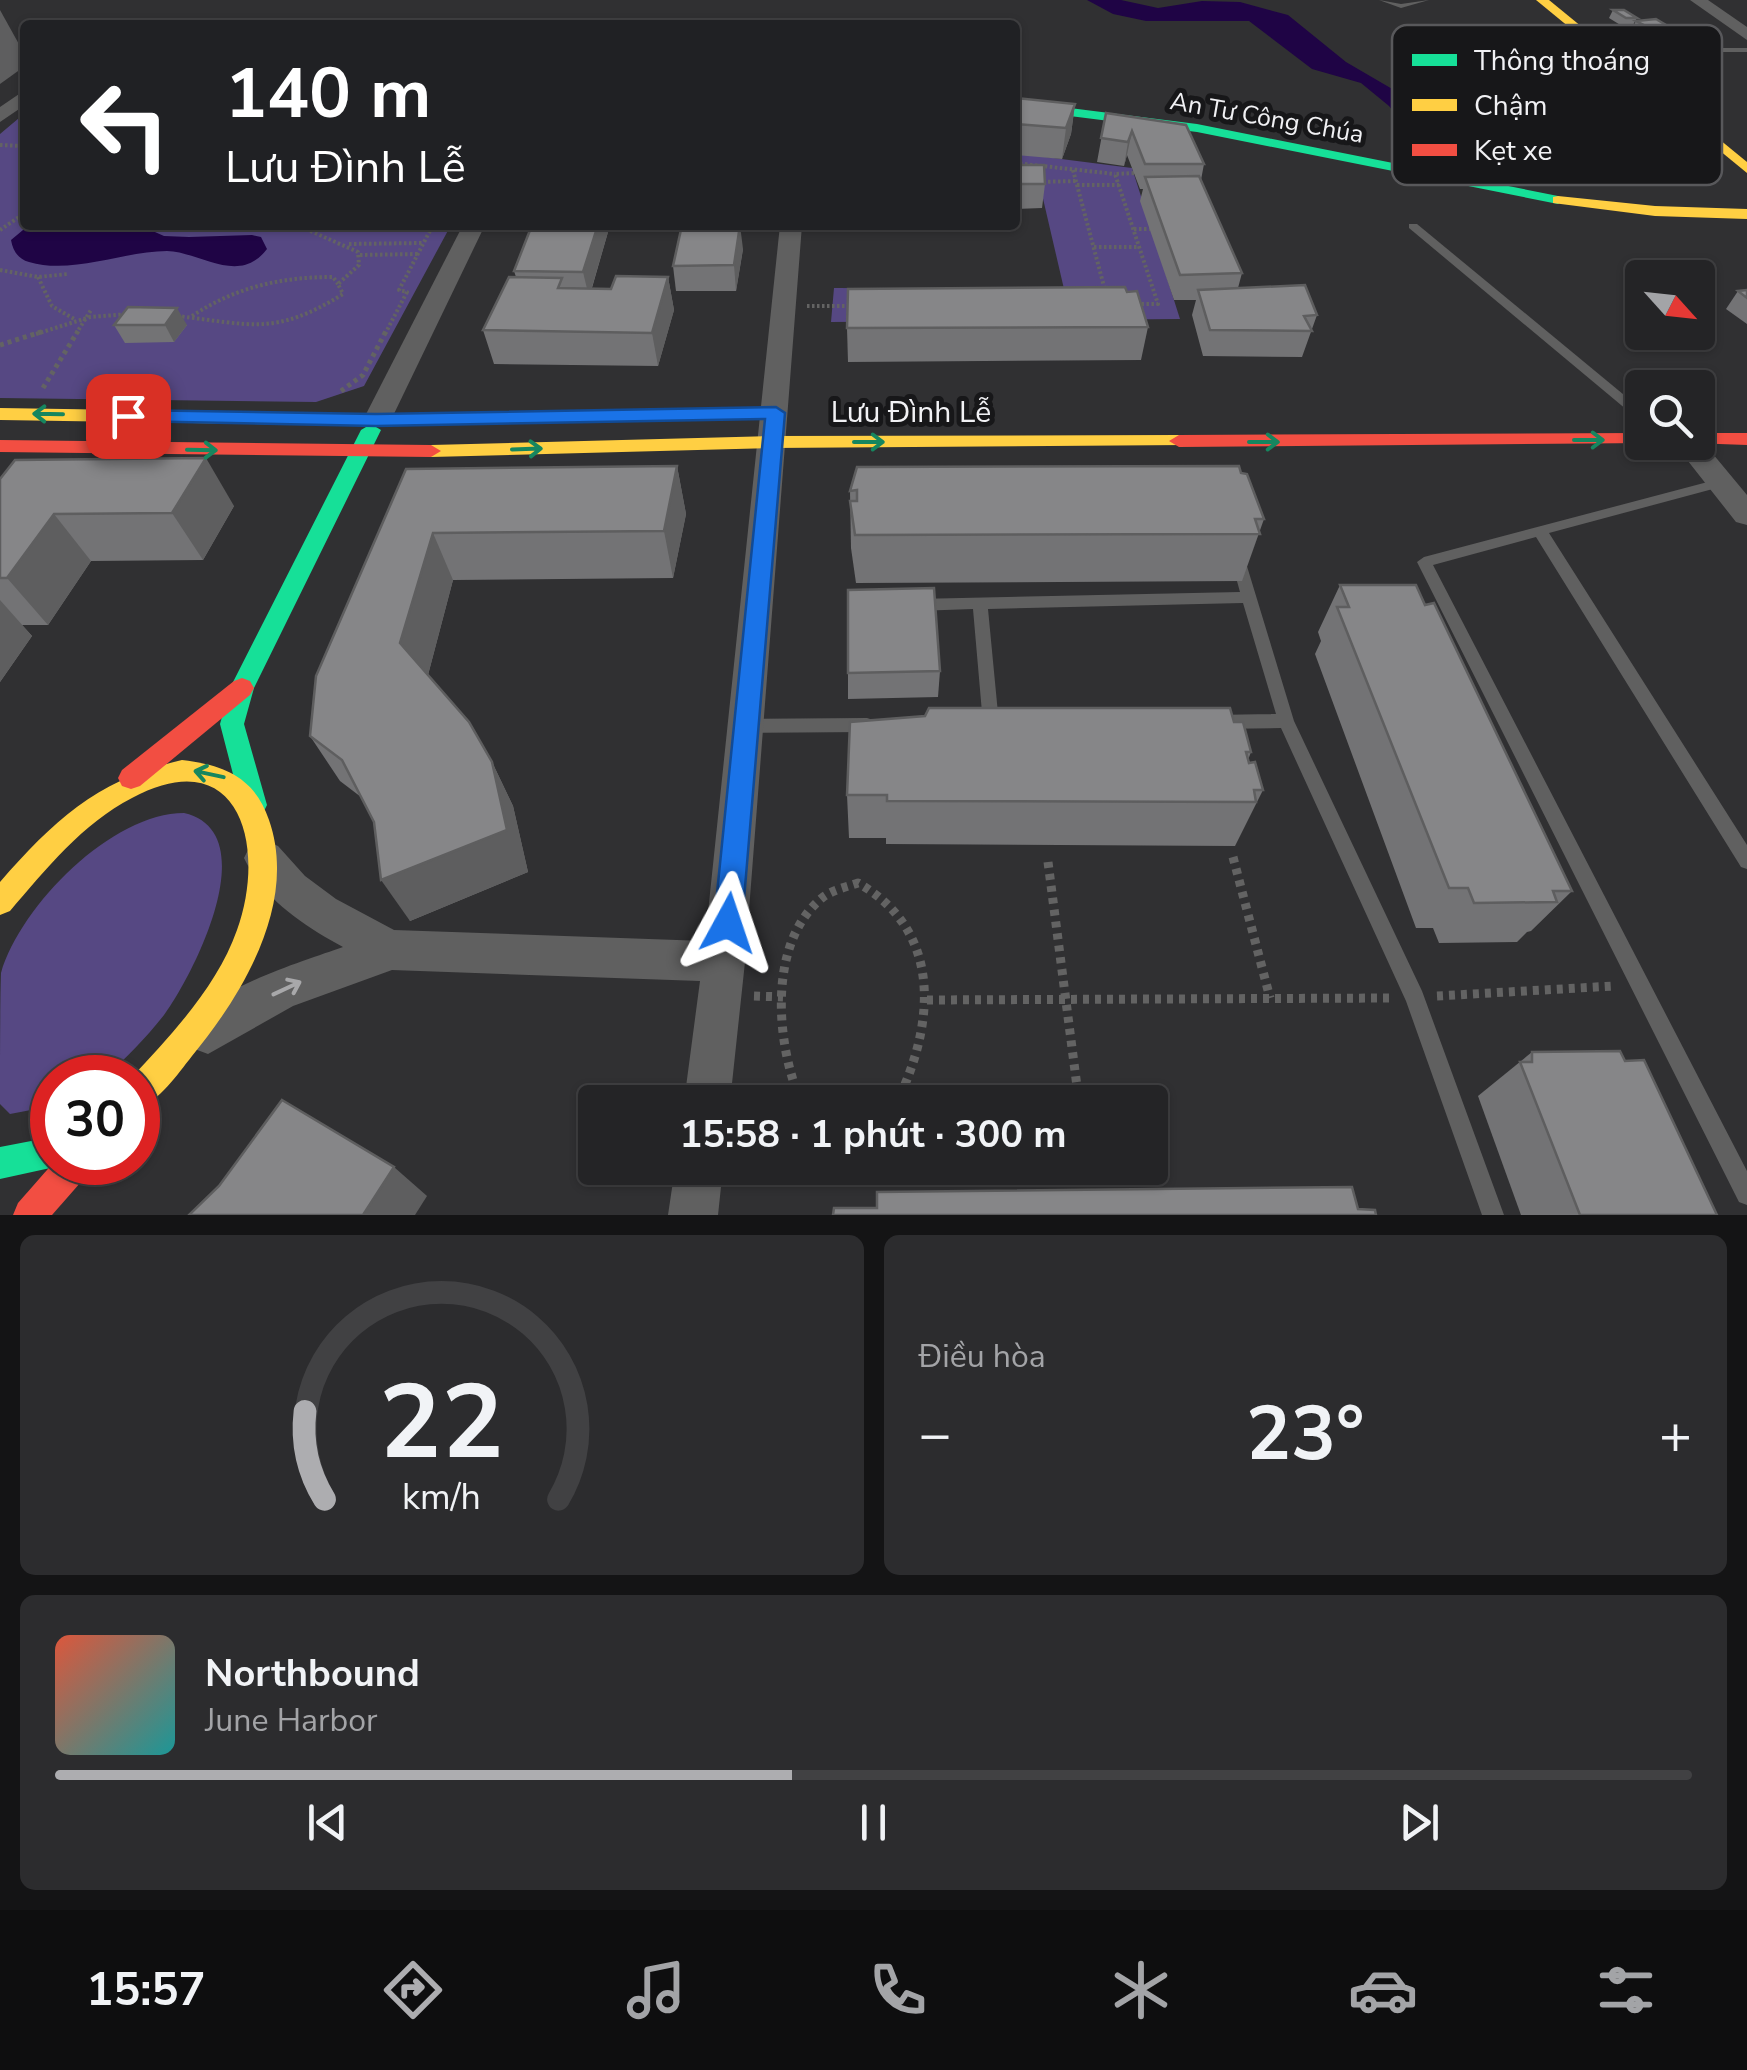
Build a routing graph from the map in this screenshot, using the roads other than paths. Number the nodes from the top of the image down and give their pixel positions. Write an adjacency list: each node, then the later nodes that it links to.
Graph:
1 (1383, 0): 2 (lane)
2 (1424, 0)
3 (1542, 0): 6 (street)
4 (1578, 0): 7 (street)
5 (1698, 0): 8 (street)
6 (1572, 25)
7 (1608, 25)
8 (1747, 35)
9 (20, 100): 11 (street)
10 (1020, 105): 13 (street, An Tư Công Chúa)
11 (0, 116)
12 (1722, 148): 14 (street)
13 (1392, 166)
14 (1747, 169)
15 (1494, 185): 16 (street, An Tư Công Chúa)
16 (1747, 214)
17 (1414, 226): 20 (lane)
18 (471, 230): 25 (street)
19 (791, 230): 26 (street)
20 (1625, 400)
21 (1598, 412): 22 (street)
22 (1625, 412)
23 (627, 416): 25 (street)
24 (3, 418): 25 (street, one-way to 24)
25 (376, 420): 31 (street)
26 (775, 421): 29 (street, Lưu Đình Lễ, one-way to 29); 31 (street, Lưu Đình Lễ, one-way to 26); 47 (street)
27 (1715, 439): 28 (street)
28 (1747, 439)
29 (1625, 440)
30 (0, 446): 31 (street, Lưu Đình Lễ, one-way to 31)
31 (358, 454): 40 (street)
32 (1701, 460): 33 (street)
33 (1720, 483): 34 (street); 35 (lane)
34 (1747, 516)
35 (1540, 531): 51 (lane); 62 (lane)
36 (1233, 539): 37 (lane)
37 (1247, 596): 39 (lane); 41 (lane)
38 (894, 605): 39 (lane)
39 (980, 605): 44 (lane)
40 (242, 688): 48 (street); 49 (street)
41 (1286, 721): 42 (lane); 65 (lane)
42 (1188, 722)
43 (972, 724): 44 (lane)
44 (991, 724): 45 (lane)
45 (1011, 724)
46 (878, 725): 47 (lane)
47 (746, 726): 54 (street)
48 (254, 807): 49 (street, one-way to 49); 50 (street)
49 (92, 812): 52 (street)
50 (264, 858): 53 (street); 55 (street)
51 (1747, 861)
52 (7, 889)
53 (392, 950): 54 (street); 55 (street, one-way to 53)
54 (724, 962): 57 (street)
55 (174, 1056): 56 (street)
56 (160, 1071)
57 (709, 1085)
58 (30, 1157): 59 (street)
59 (0, 1163)
60 (56, 1185): 63 (street)
61 (697, 1185): 64 (street)
62 (1747, 1194)
63 (30, 1215)
64 (693, 1215)
65 (1493, 1215)

